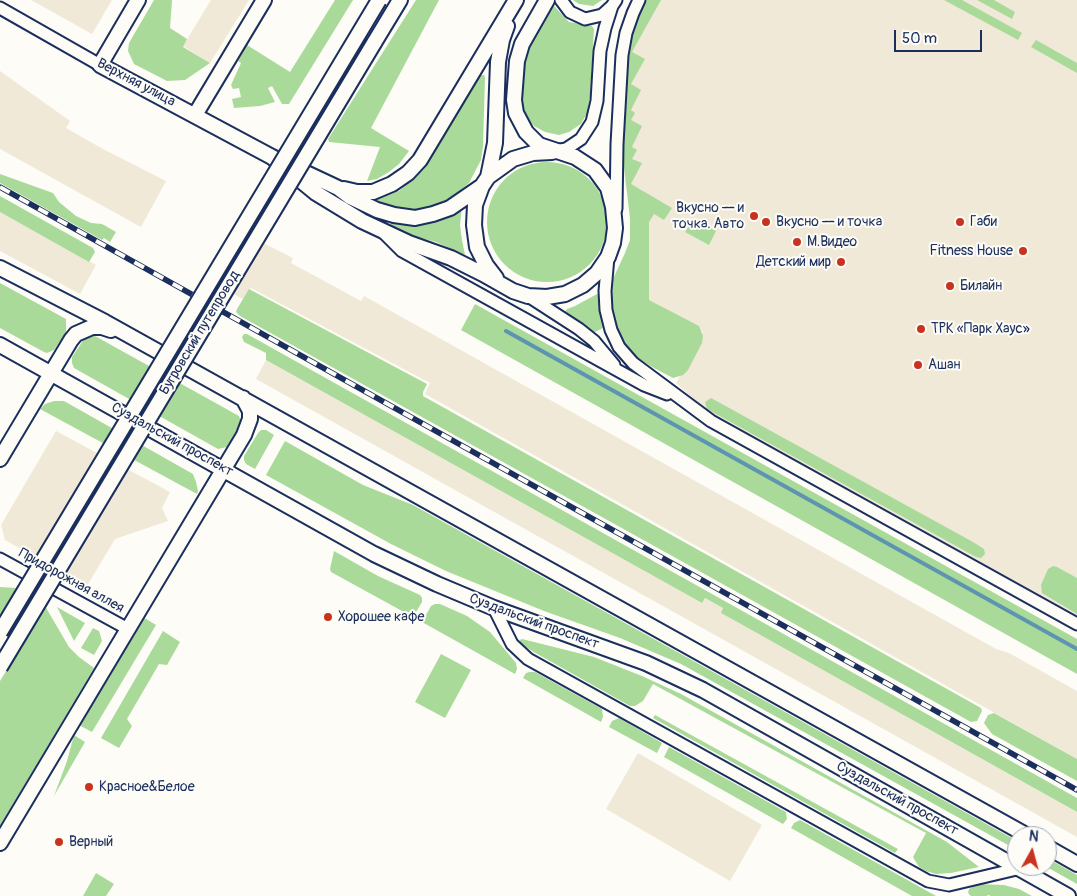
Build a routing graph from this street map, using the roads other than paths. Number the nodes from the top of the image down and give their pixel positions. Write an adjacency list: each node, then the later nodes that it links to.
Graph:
1 (138, 0): 11 (main road)
2 (264, 0): 12 (main road)
3 (379, 0): 35 (main road, Бугровский путепровод, bridge)
4 (400, 0): 36 (main road, Бугровский путепровод, bridge)
5 (516, 0): 15 (main road); 16 (main road)
6 (547, 0): 13 (main road)
7 (561, 0): 9 (street)
8 (640, 0): 17 (street)
9 (614, 3): 13 (street)
10 (0, 8): 11 (street, Верхняя улица)
11 (100, 64): 12 (main road, Верхняя улица)
12 (195, 115): 14 (main road, Верхняя улица)
13 (555, 151): 15 (main road); 17 (main road)
14 (272, 157): 16 (main road, Верхняя улица); 18 (main road, Верхняя улица)
15 (485, 181): 16 (main road, Верхняя улица); 21 (main road)
16 (338, 188)
17 (615, 228): 19 (main road)
18 (383, 232): 21 (main road, Верхняя улица); 25 (street)
19 (608, 257): 22 (main road); 28 (street)
20 (0, 268): 23 (main road)
21 (499, 282): 22 (main road)
22 (528, 296): 25 (street)
23 (129, 335): 26 (main road); 27 (main road)
24 (0, 345): 26 (main road, Суздальский проспект)
25 (618, 370): 28 (street)
26 (51, 373): 29 (main road); 30 (main road, Суздальский проспект)
27 (242, 398): 30 (main road); 37 (main road)
28 (682, 401): 33 (street)
29 (0, 459)
30 (224, 469): 32 (main road, Суздальский проспект); 34 (main road)
31 (0, 559): 34 (street, Придорожная аллея)
32 (494, 608): 40 (main road, Суздальский проспект); 42 (street)
33 (1077, 624)
34 (128, 629): 38 (main road)
35 (0, 632)
36 (0, 667)
37 (1010, 826)
38 (0, 843)
39 (1057, 853): 41 (main road)
40 (1007, 860)
41 (1077, 864)
42 (1007, 871)
43 (1034, 876): 44 (main road, Суздальский проспект)
44 (1068, 896)

